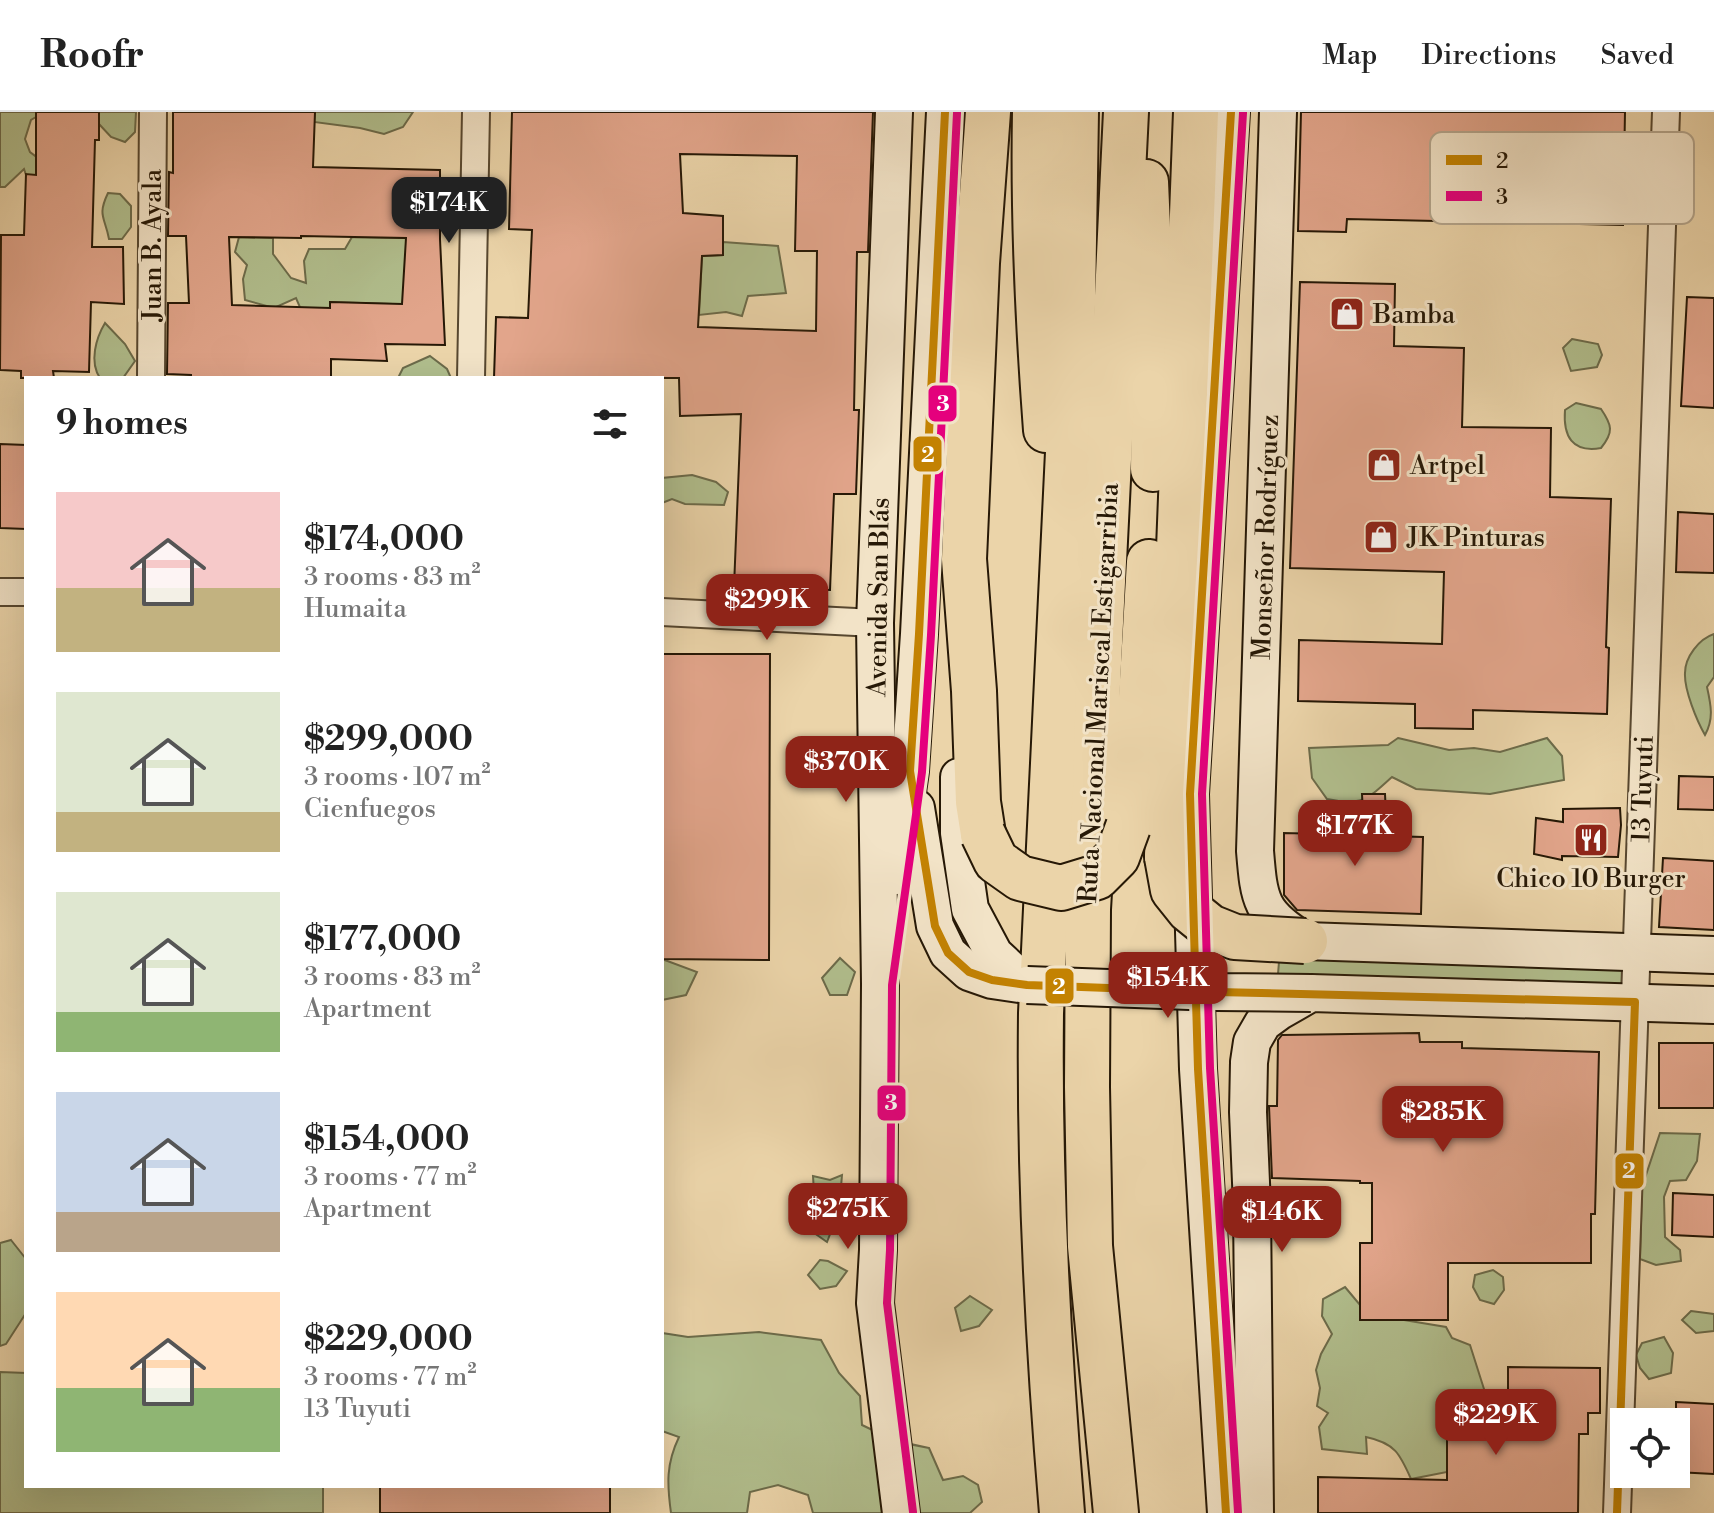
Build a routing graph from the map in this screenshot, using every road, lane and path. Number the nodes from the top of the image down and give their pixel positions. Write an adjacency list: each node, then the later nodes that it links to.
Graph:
1 (153, 112): 15 (street, Juan B. Ayala)
2 (476, 112): 16 (street)
3 (894, 112): 22 (street, Avenida San Blás)
4 (945, 112): 23 (street)
5 (988, 112): 17 (highway)
6 (1035, 112): 18 (highway)
7 (1076, 112): 18 (highway, Ruta Nacional Mariscal Estigarribia)
8 (1126, 112): 34 (highway, Ruta Nacional Mariscal Estigarribia)
9 (1135, 112): 17 (highway, bridge)
10 (1278, 112): 24 (street, Monseñor Rodríguez)
11 (1666, 112): 13 (street, 13 Tuyuti)
12 (1204, 115): 24 (highway, bridge); 35 (street)
13 (1665, 132)
14 (1662, 224): 25 (street, 13 Tuyuti)
15 (151, 376)
16 (471, 376)
17 (964, 559): 28 (street)
18 (1062, 572): 33 (highway, Ruta Nacional Mariscal Estigarribia)
19 (0, 592): 20 (street)
20 (24, 592)
21 (664, 612): 22 (street)
22 (875, 623): 27 (street, Avenida San Blás)
23 (910, 771): 27 (street); 28 (street)
24 (1305, 941): 25 (street)
25 (1637, 952): 26 (street); 30 (street, 13 Tuyuti)
26 (1714, 955)
27 (880, 984): 32 (street, Avenida San Blás)
28 (1027, 985): 29 (street, bridge)
29 (1311, 993): 30 (street); 36 (street)
30 (1635, 1002): 31 (street); 37 (street, 13 Tuyuti)
31 (1714, 1005)
32 (901, 1513)
33 (1062, 1513)
34 (1116, 1513)
35 (1226, 1513)
36 (1255, 1513)
37 (1617, 1513)

